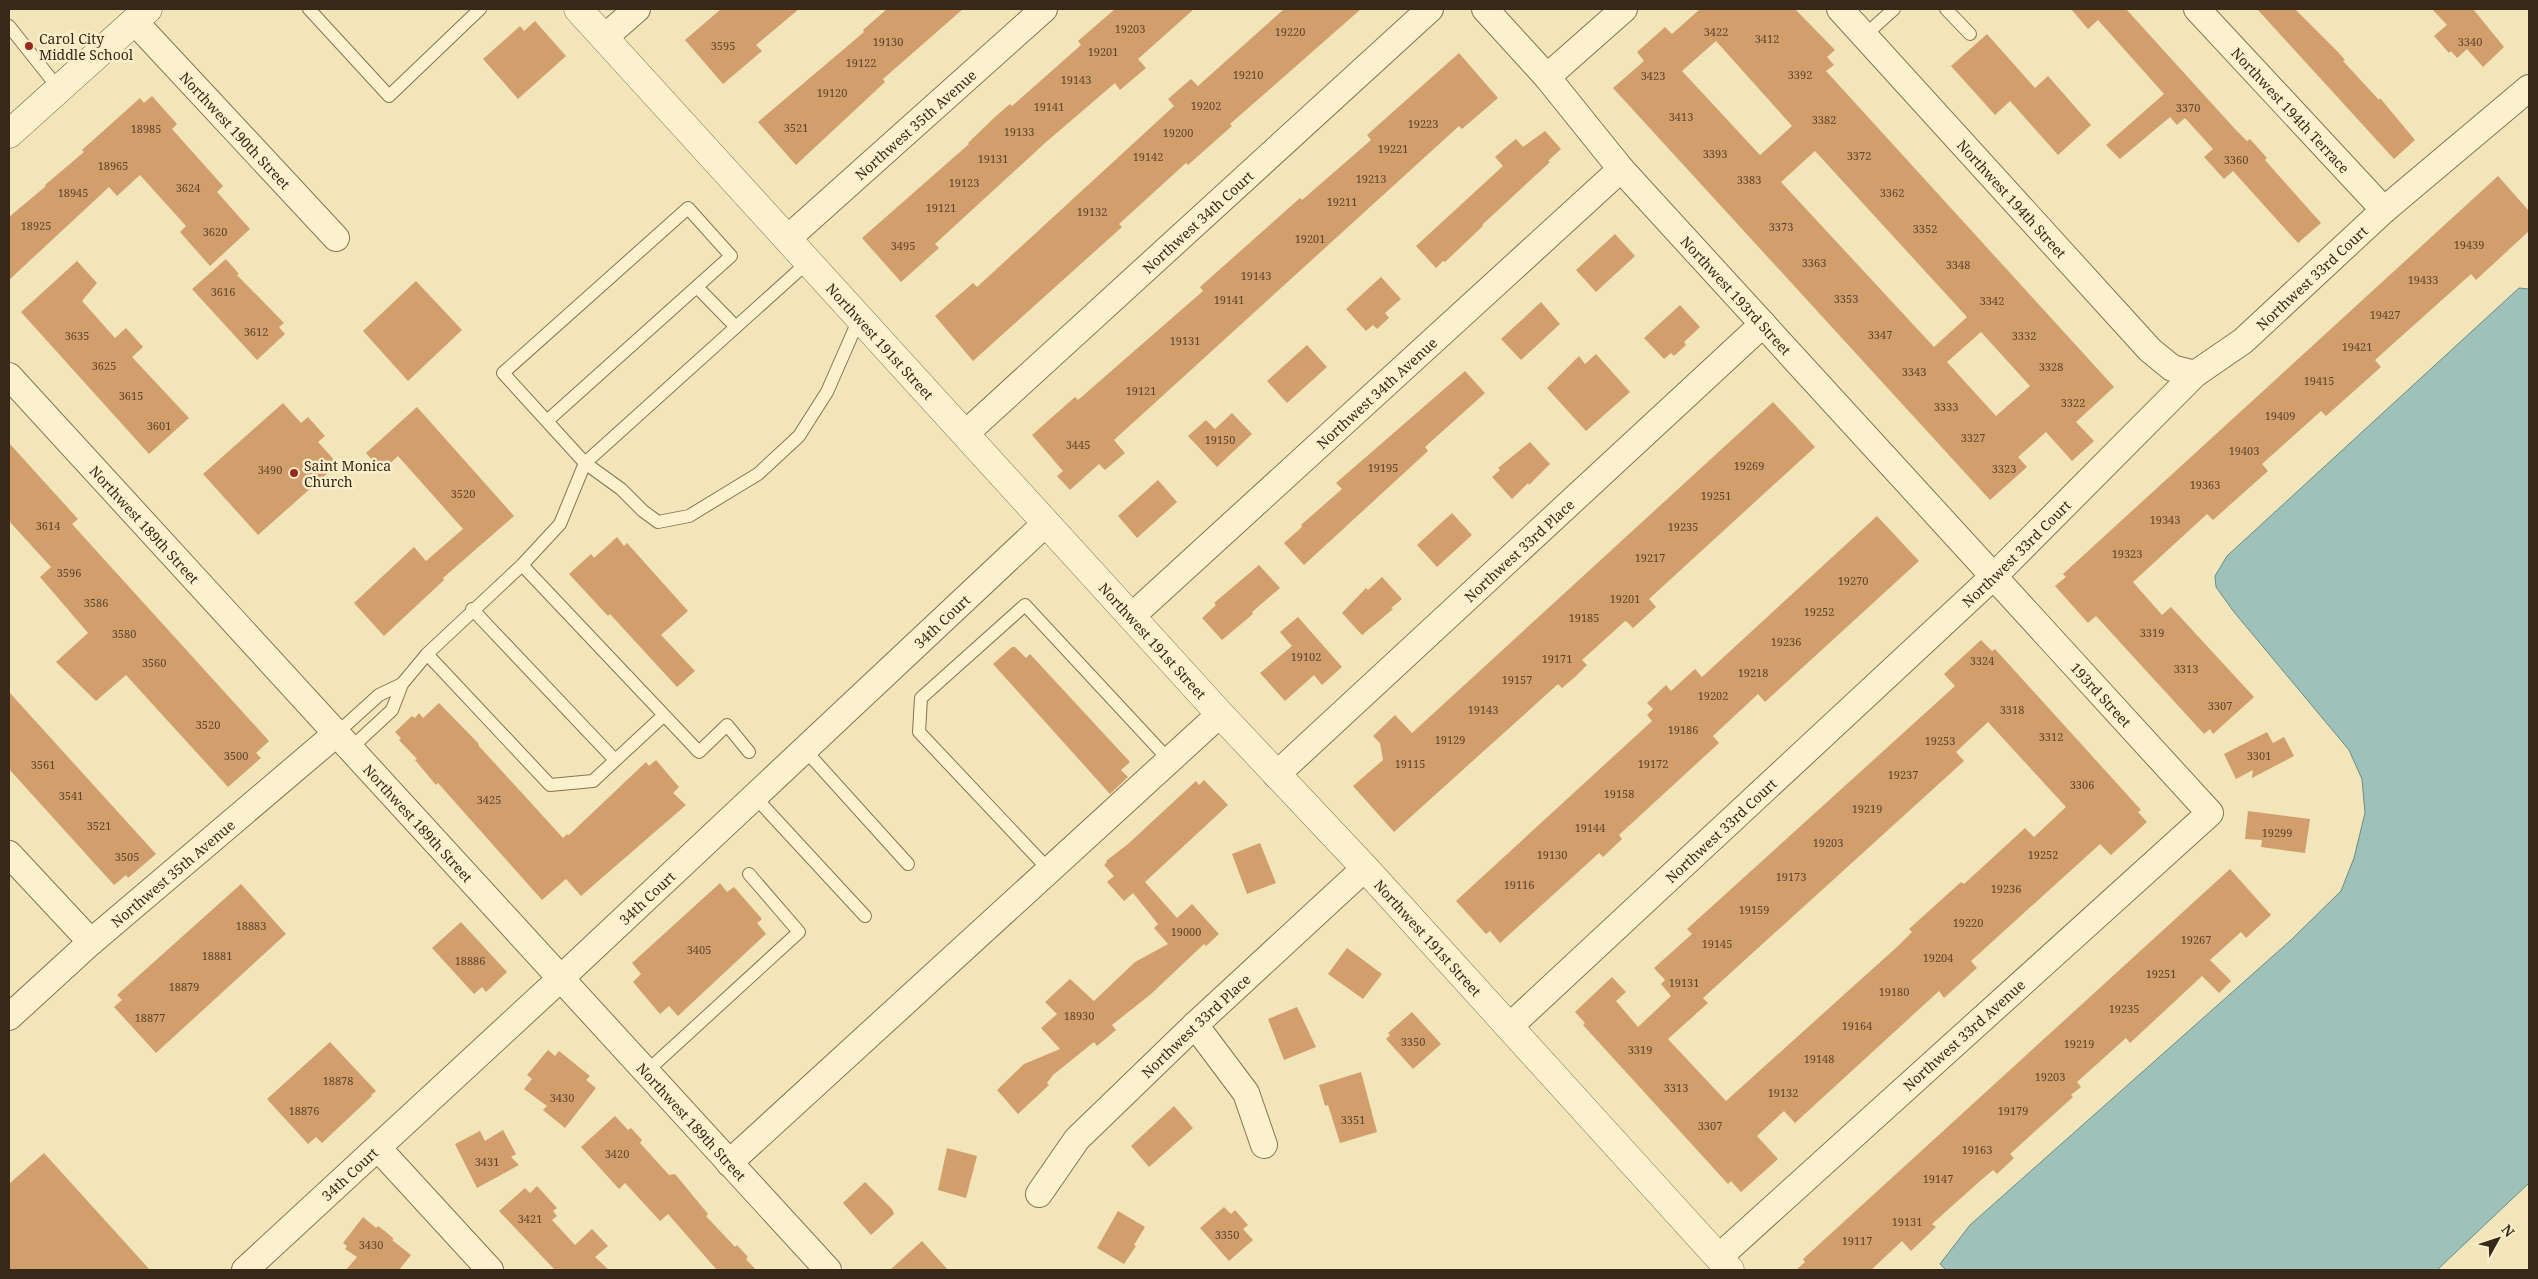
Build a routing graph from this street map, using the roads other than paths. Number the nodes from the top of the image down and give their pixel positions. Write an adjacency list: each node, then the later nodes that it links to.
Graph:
1 (309, 9): 2 (lane)
2 (480, 9)
3 (578, 9): 17 (street, Northwest 191st Street)
4 (637, 9): 17 (street)
5 (1044, 9): 25 (street, Northwest 35th Avenue)
6 (1430, 9): 34 (street, Northwest 34th Court)
7 (1485, 9): 18 (street, Northwest 193rd Street)
8 (1624, 9): 18 (street)
9 (1840, 9): 16 (street, Northwest 194th Street)
10 (1894, 9): 16 (lane)
11 (1946, 9): 15 (lane)
12 (2197, 9): 23 (street, Northwest 194th Terrace)
13 (141, 15): 20 (street); 24 (street, Northwest 190th Street)
14 (9, 26): 20 (lane)
15 (1970, 34)
16 (1864, 36): 31 (street, Northwest 194th Street)
17 (605, 37): 25 (street, Northwest 191st Street)
18 (1548, 77): 22 (street, Northwest 193rd Street)
19 (2529, 88): 23 (street, Northwest 33rd Court)
20 (59, 89): 21 (street)
21 (9, 134)
22 (1621, 169): 29 (street, Northwest 193rd Street); 40 (street, Northwest 34th Avenue)
23 (2384, 210): 31 (street, Northwest 33rd Court)
24 (336, 238)
25 (787, 239): 26 (street, Northwest 191st Street)
26 (808, 262): 28 (street, Northwest 191st Street); 30 (lane)
27 (697, 287): 30 (lane); 33 (lane); 33 (lane)
28 (859, 319): 34 (street, Northwest 191st Street); 35 (lane)
29 (1763, 324): 38 (street, Northwest 193rd Street); 50 (street, Northwest 33rd Place)
30 (736, 327): 35 (lane)
31 (2195, 374): 38 (street, Northwest 33rd Court)
32 (9, 376): 45 (street, Northwest 189th Street)
33 (548, 421): 35 (lane)
34 (965, 434): 36 (street, Northwest 191st Street)
35 (585, 462): 37 (lane)
36 (1046, 523): 40 (street, Northwest 191st Street); 46 (street, 34th Court)
37 (522, 565): 39 (lane); 44 (lane)
38 (1994, 576): 52 (street, 193rd Street); 63 (street, Northwest 33rd Court)
39 (472, 610): 41 (lane); 48 (lane)
40 (1132, 616): 43 (street, Northwest 191st Street)
41 (427, 654): 42 (lane); 48 (lane)
42 (402, 684): 45 (lane); 45 (lane)
43 (1220, 714): 49 (street); 50 (street, Northwest 191st Street)
44 (663, 716): 47 (lane); 48 (lane)
45 (344, 741): 59 (street, Northwest 35th Avenue); 60 (street, Northwest 189th Street)
46 (805, 750): 51 (street, 34th Court); 54 (lane)
47 (749, 752)
48 (615, 760)
49 (1169, 760): 56 (street); 56 (lane)
50 (1276, 775): 55 (street, Northwest 191st Street)
51 (755, 796): 58 (lane); 60 (street, 34th Court)
52 (2210, 813): 69 (street, Northwest 33rd Avenue)
53 (9, 854): 59 (street)
54 (908, 864)
55 (1365, 868): 62 (street, Northwest 33rd Place); 63 (street, Northwest 191st Street)
56 (1049, 870): 67 (street)
57 (749, 874): 64 (lane)
58 (865, 916)
59 (91, 942): 61 (street, Northwest 35th Avenue)
60 (560, 979): 64 (street, Northwest 189th Street); 66 (street, 34th Court)
61 (9, 1017)
62 (1195, 1025): 65 (street); 68 (street, Northwest 33rd Place)
63 (1509, 1027): 69 (street, Northwest 191st Street)
64 (646, 1072): 67 (street, Northwest 189th Street)
65 (1264, 1145)
66 (378, 1148): 70 (street, 34th Court); 71 (street)
67 (729, 1163): 72 (street, Northwest 189th Street)
68 (1040, 1194)
69 (1724, 1264)
70 (245, 1270)
71 (490, 1270)
72 (828, 1270)

